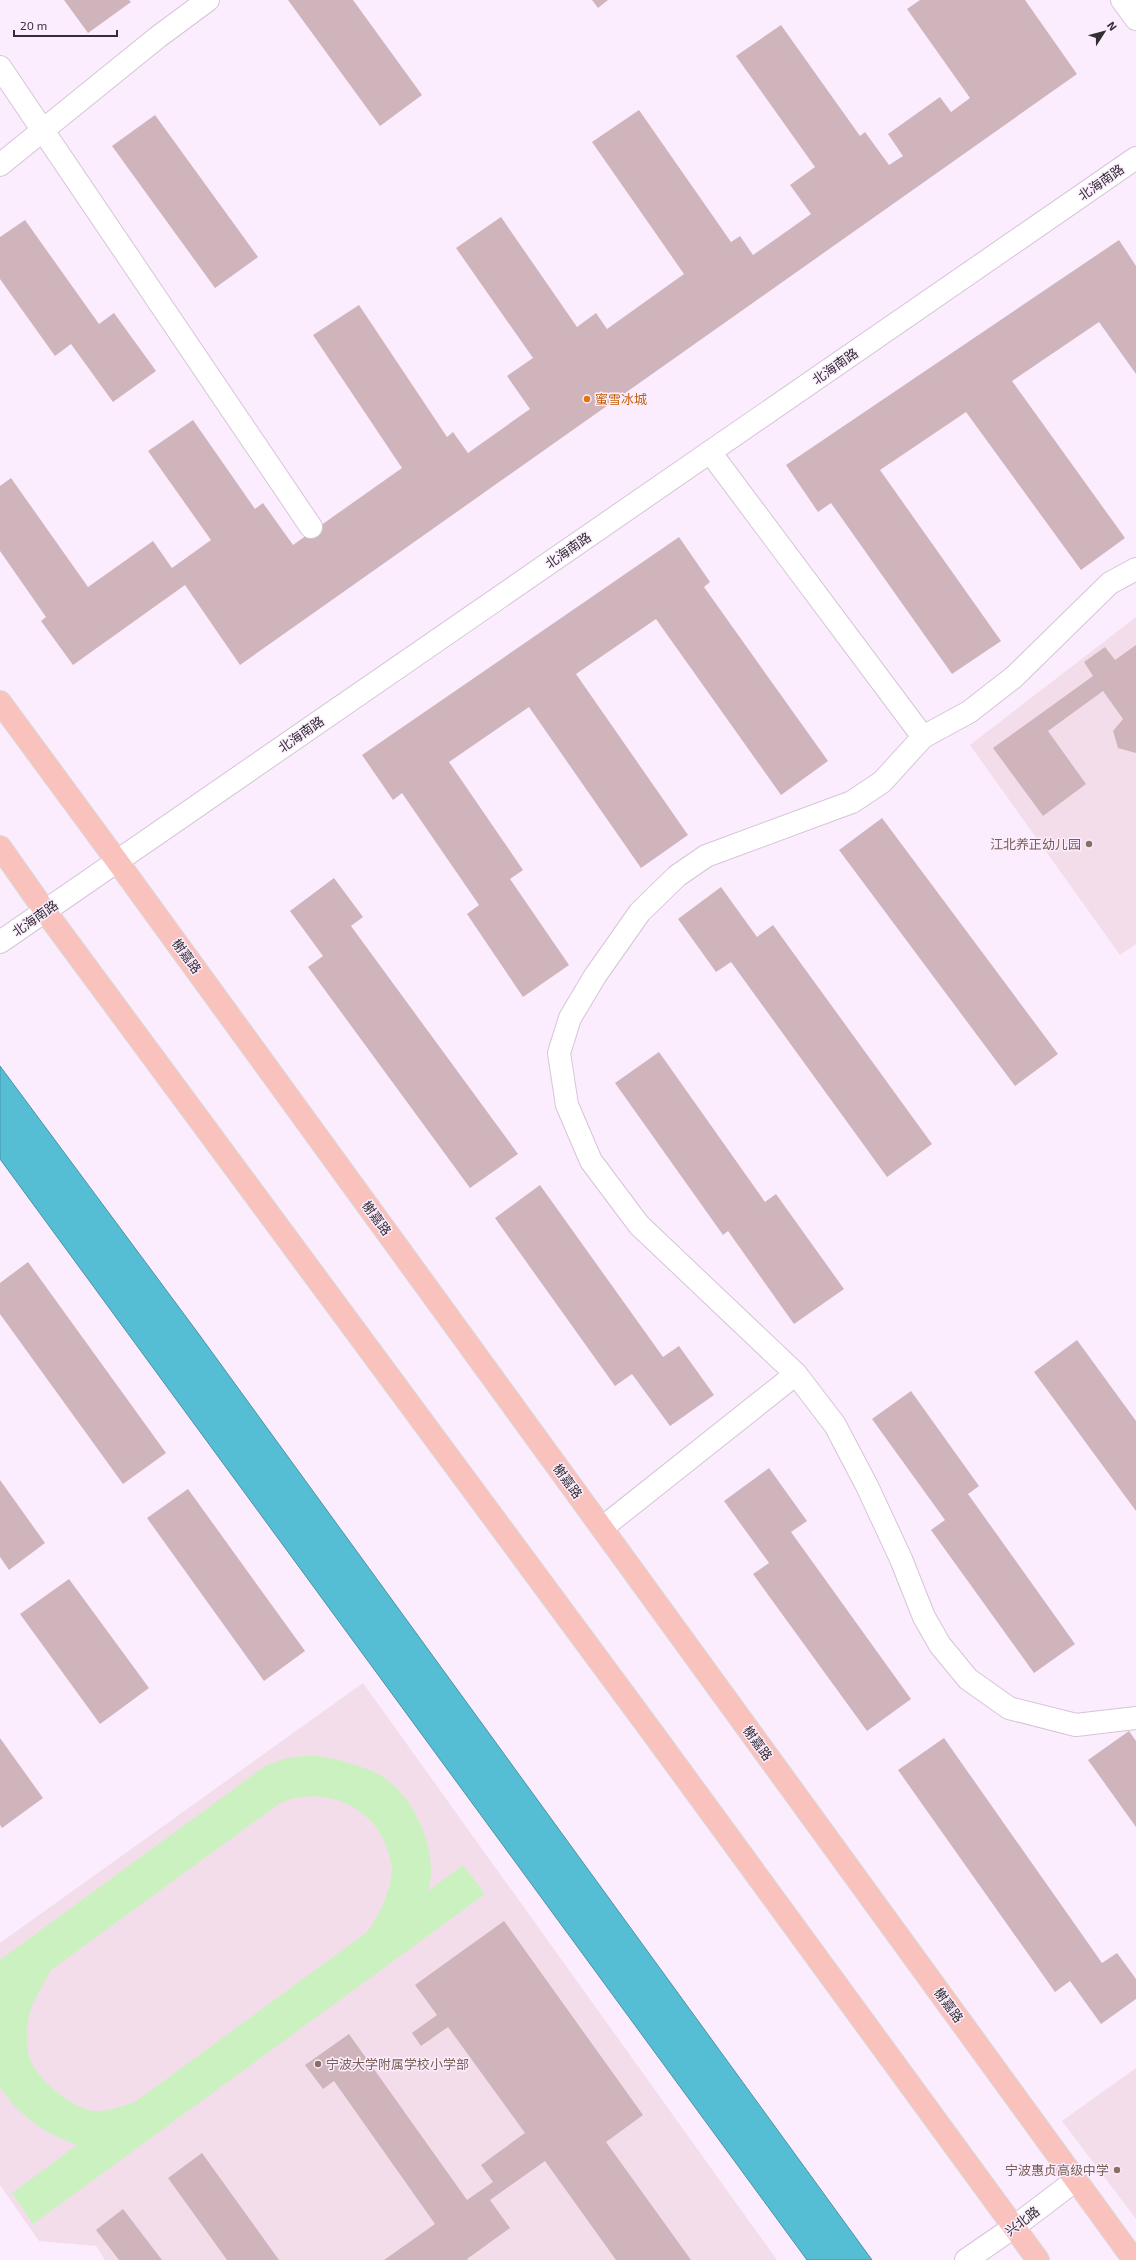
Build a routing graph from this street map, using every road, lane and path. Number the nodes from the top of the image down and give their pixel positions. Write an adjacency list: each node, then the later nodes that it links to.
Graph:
1 (208, 0): 5 (street)
2 (1122, 0): 3 (street)
3 (1136, 19)
4 (0, 67): 5 (street)
5 (43, 130): 7 (street); 9 (street)
6 (1136, 158): 8 (street, 北海南路)
7 (0, 165)
8 (710, 452): 12 (street); 14 (street, 北海南路)
9 (311, 527)
10 (1136, 569): 12 (street)
11 (0, 702): 14 (main road, 榭嘉路)
12 (923, 737): 17 (street)
13 (0, 847): 15 (main road)
14 (118, 861): 15 (street, 北海南路); 18 (main road, 榭嘉路)
15 (45, 911): 16 (street, 北海南路); 21 (main road)
16 (0, 942)
17 (796, 1374): 18 (street); 19 (street)
18 (602, 1528): 20 (main road, 榭嘉路)
19 (1136, 1718)
20 (1076, 2180): 21 (street, 兴北路); 24 (main road, 榭嘉路)
21 (1014, 2227): 22 (street, 兴北路); 23 (main road)
22 (966, 2260)
23 (1038, 2260)
24 (1134, 2260)

